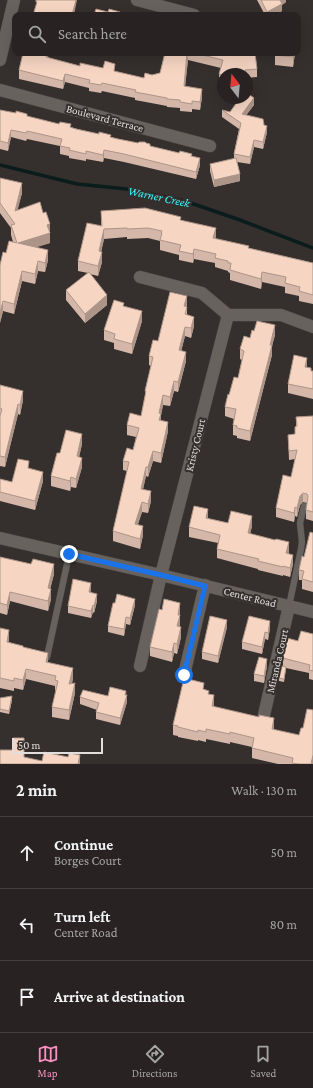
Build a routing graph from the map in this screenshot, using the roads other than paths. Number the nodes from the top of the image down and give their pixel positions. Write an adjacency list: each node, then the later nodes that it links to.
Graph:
1 (14, 0): 4 (street)
2 (137, 0): 3 (street)
3 (183, 12)
4 (0, 60)
5 (0, 90): 6 (street, Boulevard Terrace)
6 (210, 146)
7 (140, 277): 8 (street)
8 (228, 315): 9 (street); 13 (street, Kristy Court)
9 (313, 327)
10 (304, 506): 15 (lane)
11 (1, 542): 12 (street, Center Road)
12 (69, 554): 13 (street, Center Road); 17 (lane)
13 (161, 575): 14 (street, Center Road); 18 (street, Kristy Court)
14 (205, 586): 15 (street, Center Road); 19 (street)
15 (289, 606): 16 (street, Center Road); 20 (street, Miranda Court)
16 (313, 612)
17 (47, 657)
18 (140, 666)
19 (184, 675)
20 (264, 715)

